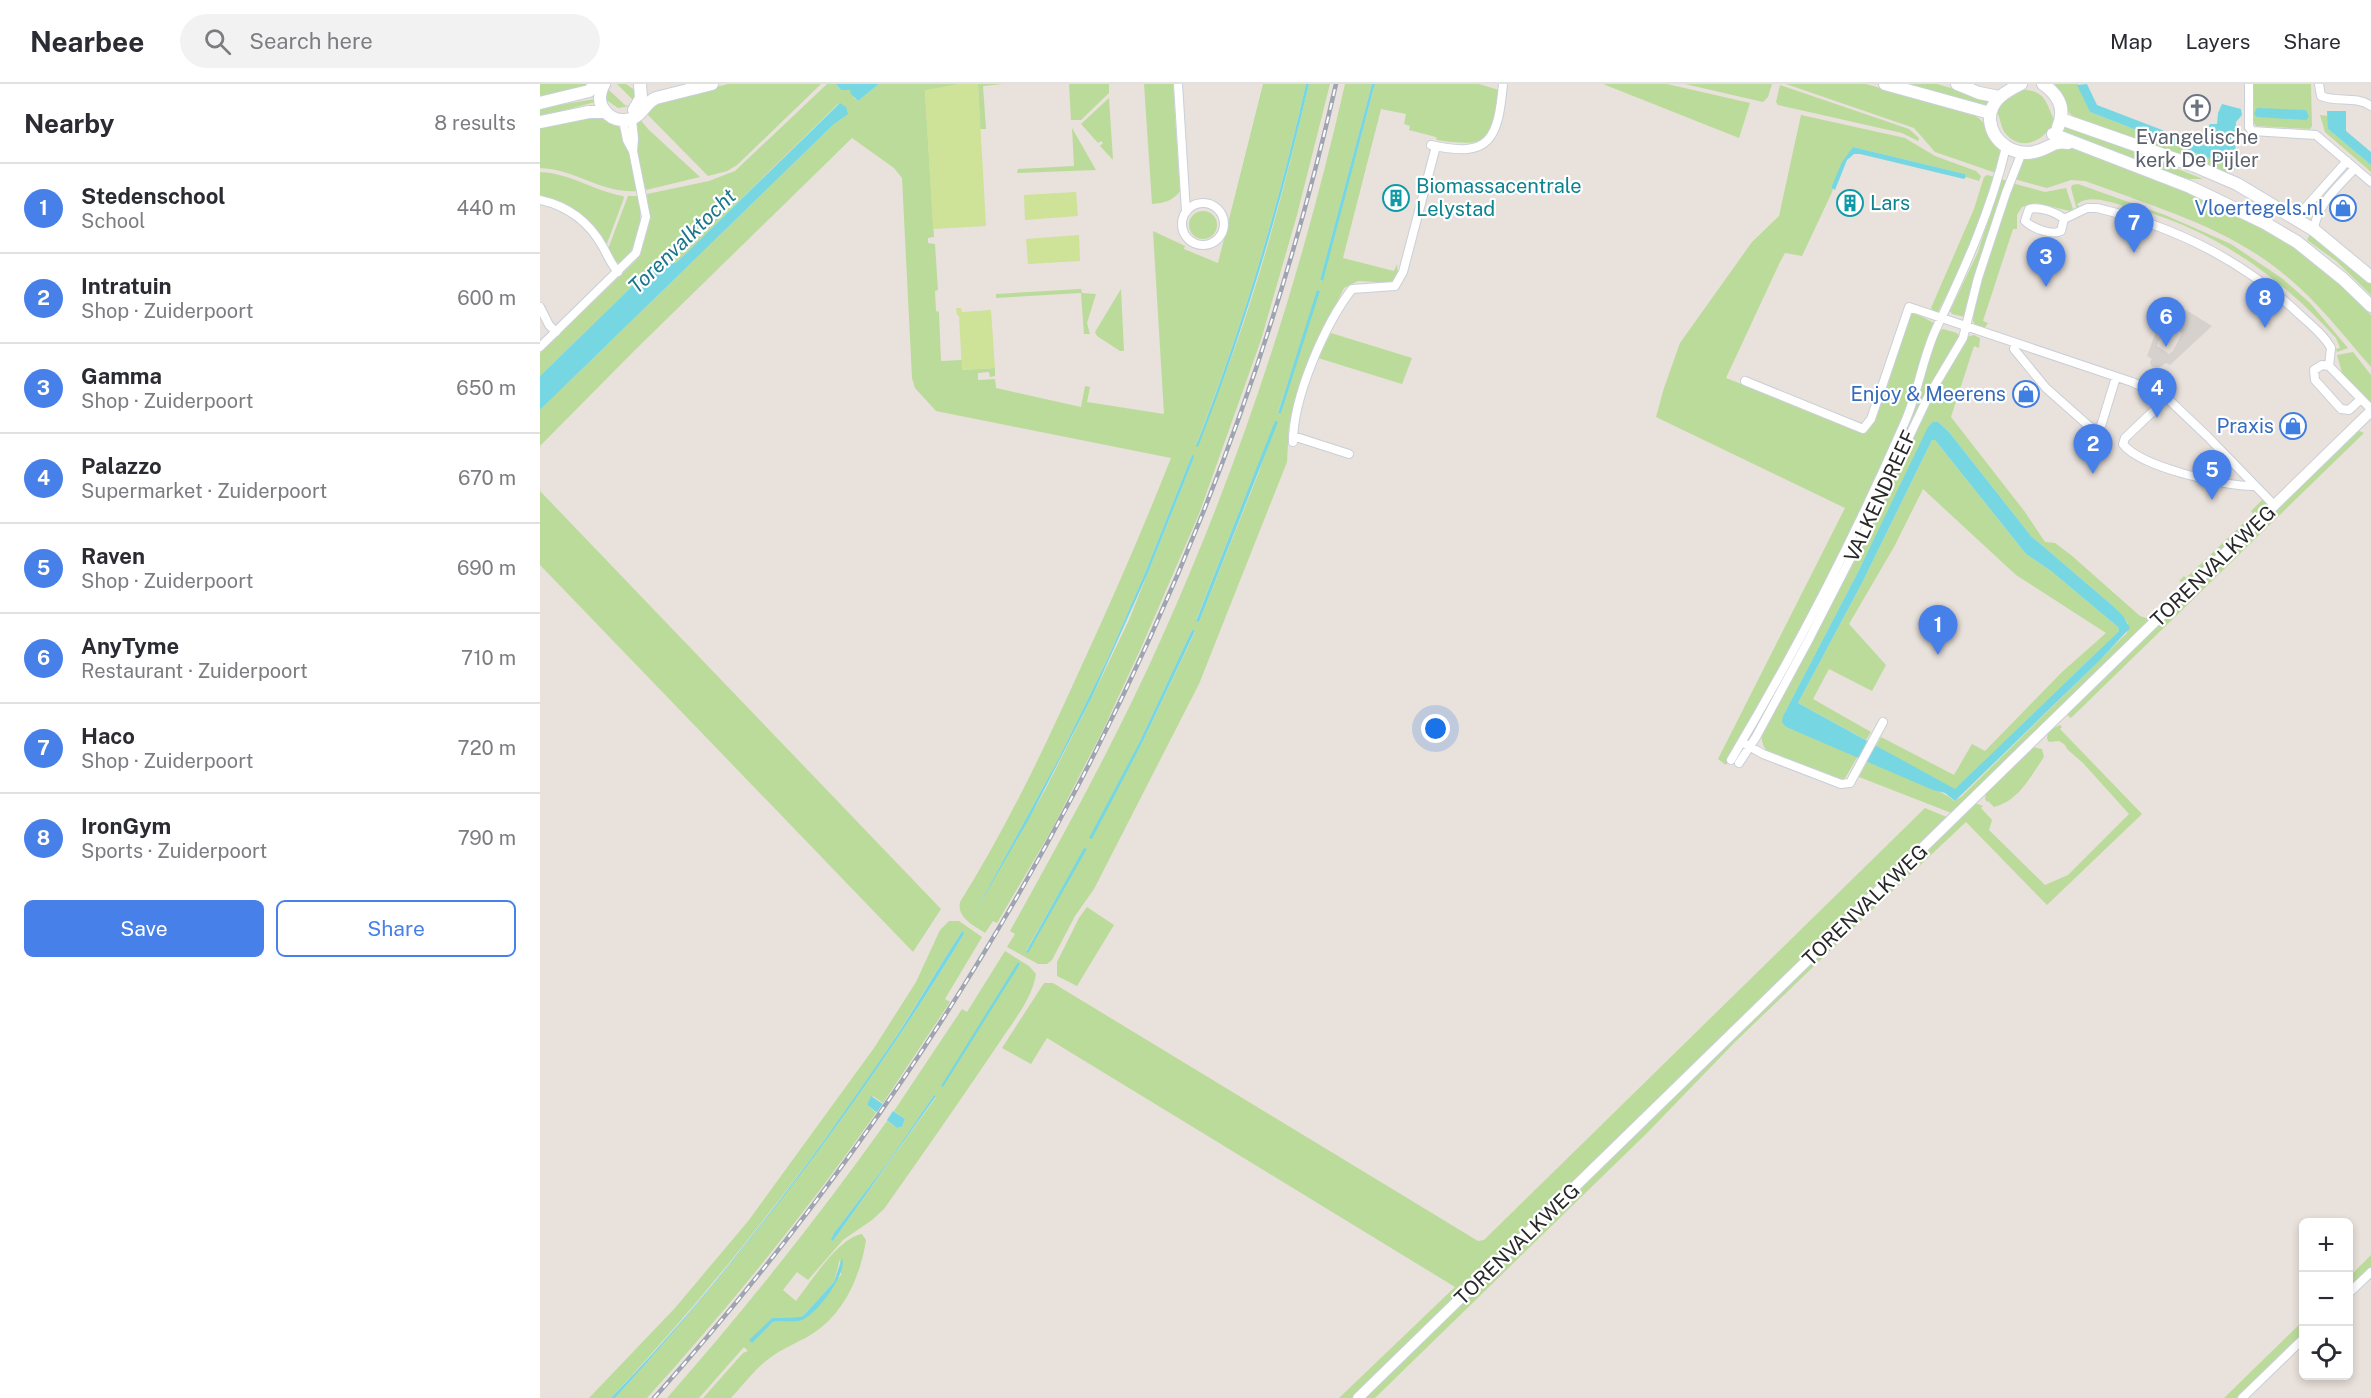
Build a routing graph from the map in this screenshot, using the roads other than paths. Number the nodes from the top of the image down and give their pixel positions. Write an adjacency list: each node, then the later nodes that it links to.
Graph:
1 (712, 84): 11 (main road)
2 (1178, 84): 26 (street)
3 (1503, 84): 45 (street)
4 (1885, 84): 18 (main road)
5 (1957, 84): 12 (main road)
6 (2017, 84): 12 (main road); 16 (main road)
7 (2249, 84): 23 (street)
8 (2319, 84): 14 (street)
9 (599, 86): 13 (main road); 15 (main road)
10 (2048, 86): 16 (main road)
11 (642, 90): 17 (main road)
12 (1998, 93): 18 (main road)
13 (540, 103)
14 (2371, 106)
15 (603, 108): 17 (main road); 19 (main road)
16 (2062, 116): 20 (main road); 27 (main road)
17 (628, 117): 30 (street)
18 (1990, 117): 21 (main road); 22 (main road)
19 (540, 122)
20 (2054, 138): 22 (main road); 32 (main road)
21 (2006, 147): 22 (main road); 34 (street, VALKENDREEF)
22 (2024, 150): 35 (street, VALKENDREEF)
23 (2351, 164): 24 (street); 27 (street); 29 (street)
24 (2371, 182)
25 (540, 200): 30 (street)
26 (1185, 212): 26 (street)
27 (2294, 216): 29 (main road)
28 (2064, 219): 28 (street); 39 (street)
29 (2314, 230): 31 (main road)
30 (618, 272): 36 (street)
31 (2371, 277)
32 (2371, 306)
33 (540, 307): 36 (street)
34 (1942, 319): 35 (street); 41 (street); 49 (street, VALKENDREEF)
35 (1966, 327): 37 (street); 49 (street, VALKENDREEF)
36 (556, 332): 38 (street)
37 (2016, 344): 40 (street); 40 (street)
38 (540, 347)
39 (2330, 366): 43 (street); 43 (street)
40 (2116, 377): 42 (street)
41 (1745, 381)
42 (2167, 398): 46 (street); 46 (street)
43 (2361, 399): 44 (street)
44 (2371, 410): 47 (street, TORENVALKWEG)
45 (1349, 454)
46 (2255, 486): 47 (street)
47 (2275, 506): 54 (street, TORENVALKWEG)
48 (1883, 722): 49 (street)
49 (1746, 744): 50 (street, VALKENDREEF)
50 (1735, 761)
51 (2371, 1272): 52 (street)
52 (2353, 1290)
53 (2299, 1343): 55 (street)
54 (1358, 1398)
55 (2242, 1398)

